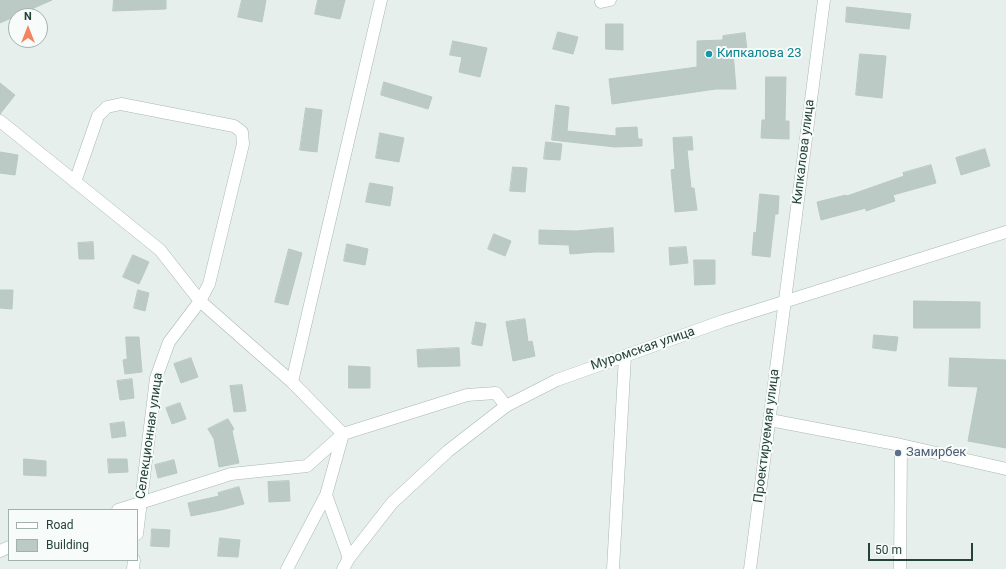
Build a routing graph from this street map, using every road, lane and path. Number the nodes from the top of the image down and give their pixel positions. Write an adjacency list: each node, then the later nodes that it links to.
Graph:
1 (381, 0): 9 (street)
2 (824, 0): 7 (street, Кипкалова улица)
3 (0, 121): 4 (street)
4 (75, 182): 6 (street); 6 (street, Селекционная улица)
5 (1006, 232): 7 (street, Муромская улица)
6 (200, 301): 9 (street); 16 (street, Селекционная улица)
7 (784, 303): 8 (street, Муромская улица); 11 (street, Проектируемая улица)
8 (624, 356): 10 (street, Муромская улица); 22 (street)
9 (292, 382): 12 (street)
10 (506, 406): 12 (street); 19 (street, Муромская улица)
11 (770, 420): 13 (street); 23 (street, Проектируемая улица)
12 (343, 434): 15 (street); 16 (street)
13 (901, 445): 14 (street); 24 (street)
14 (1006, 469)
15 (326, 495): 19 (street); 20 (street)
16 (141, 502): 17 (street); 18 (street, Селекционная улица)
17 (121, 509)
18 (138, 526)
19 (349, 558): 21 (street, Муромская улица)
20 (287, 569)
21 (343, 569)
22 (613, 569)
23 (750, 569)
24 (900, 569)

